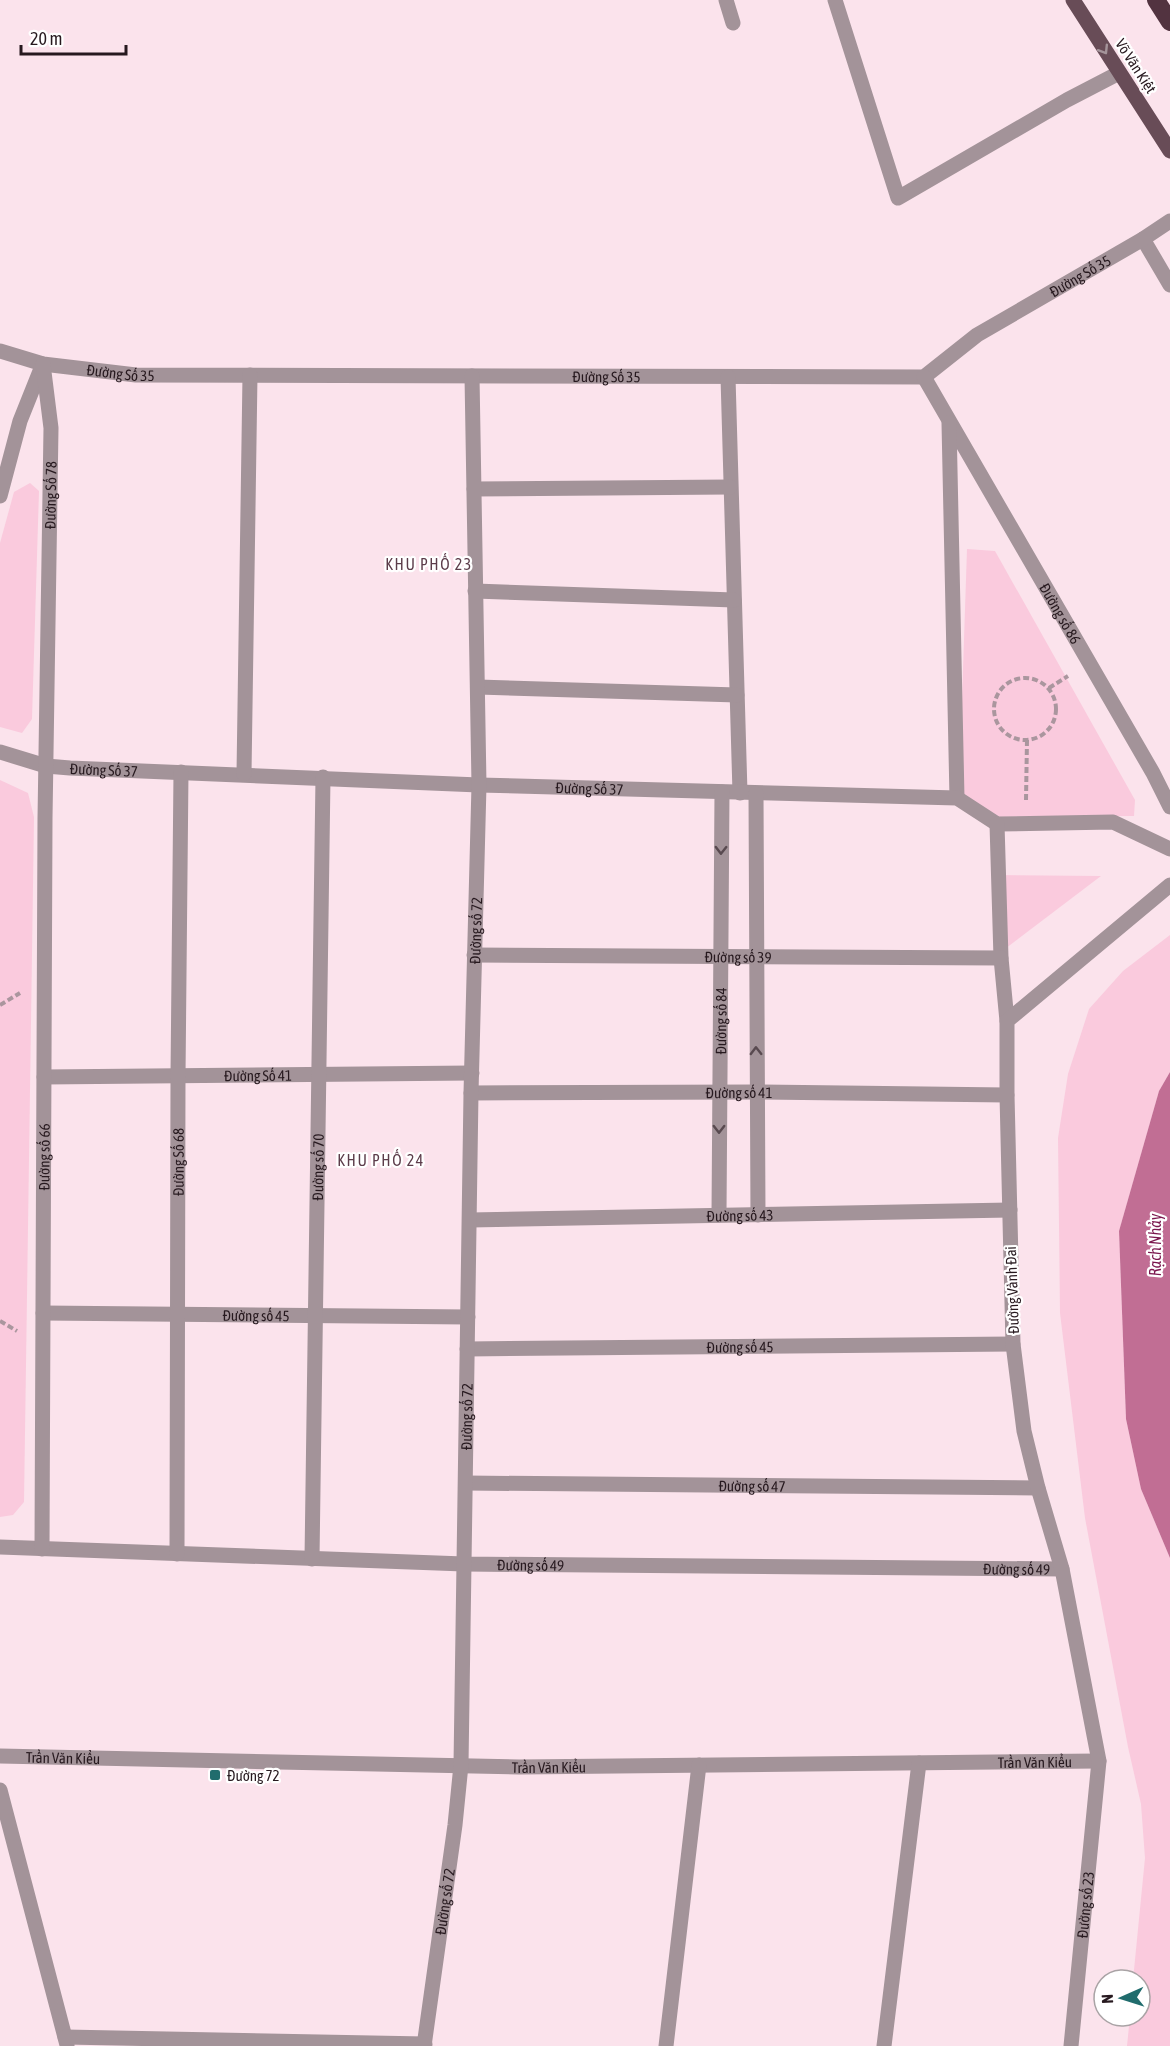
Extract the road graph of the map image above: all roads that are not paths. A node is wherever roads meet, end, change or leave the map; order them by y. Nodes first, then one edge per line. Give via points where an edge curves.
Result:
1 (726, 0) edge
2 (835, 0) edge
3 (1073, 0) edge
4 (1156, 0) edge
5 (1170, 22) edge
6 (734, 23) dead end
7 (1119, 73) junction
8 (1170, 151) edge
9 (1170, 221) edge
10 (1143, 239) junction
11 (1170, 285) edge
12 (0, 351) edge
13 (43, 364) junction
14 (250, 375) junction
15 (472, 376) junction
16 (728, 377) junction
17 (924, 377) junction
18 (948, 420) junction
19 (730, 487) junction
20 (474, 489) junction
21 (0, 496) edge
22 (475, 591) junction
23 (734, 600) junction
24 (477, 687) junction
25 (737, 695) junction
26 (0, 752) edge
27 (46, 766) junction
28 (181, 772) junction
29 (244, 774) junction
30 (323, 777) junction
31 (479, 785) junction
32 (722, 792) junction
33 (740, 793) junction
34 (756, 794) junction
35 (957, 798) junction
36 (1170, 807) edge
37 (997, 824) junction
38 (1170, 849) edge
39 (1170, 885) edge
40 (474, 955) junction
41 (720, 957) junction
42 (755, 958) junction
43 (1000, 958) junction
44 (1007, 1022) junction
45 (472, 1073) junction
46 (318, 1074) junction
47 (178, 1076) junction
48 (44, 1077) junction
49 (719, 1092) junction
50 (756, 1092) junction
51 (471, 1093) junction
52 (1006, 1095) junction
53 (1010, 1210) junction
54 (719, 1215) junction
55 (758, 1215) junction
56 (470, 1220) junction
57 (43, 1313) junction
58 (178, 1314) junction
59 (315, 1316) junction
60 (468, 1317) junction
61 (1013, 1344) junction
62 (467, 1349) junction
63 (466, 1483) junction
64 (1038, 1488) junction
65 (0, 1547) edge
66 (42, 1549) junction
67 (177, 1554) junction
68 (312, 1559) junction
69 (464, 1564) junction
70 (1062, 1569) junction
71 (0, 1756) edge
72 (1099, 1761) junction
73 (920, 1763) junction
74 (461, 1765) junction
75 (699, 1765) junction
76 (0, 1790) edge
77 (66, 2041) edge
78 (425, 2045) edge
79 (666, 2046) edge
80 (884, 2046) edge
81 (1071, 2046) edge

1 - 6 street
2 - 7 street via 898,198
3 -> 7 main road, Võ Văn Kiệt
4 - 5 highway
7 - 8 main road, Võ Văn Kiệt
9 - 10 street, Đường Số 35
10 - 11 street
10 - 17 street, Đường Số 35 via 977,335
12 - 13 street, Đường Số 35
13 - 14 street, Đường Số 35 via 136,375
13 - 21 street via 20,421
13 - 27 street, Đường Số 78 via 51,428
14 - 15 street, Đường Số 35
14 - 29 street
15 - 16 street, Đường Số 35
15 - 20 street, Đường số 72
16 - 17 street, Đường Số 35
16 - 19 street
17 - 18 street, Đường số 86
18 - 35 street, Đường số 86
18 - 36 street, Đường số 86
19 - 20 street
19 - 23 street
20 - 22 street, Đường số 72
22 - 23 street
22 - 24 street, Đường số 72
23 - 25 street
24 - 25 street
24 - 31 street, Đường số 72
25 - 33 street
26 - 27 street, Đường Số 37
27 - 28 street, Đường Số 37
27 - 48 street, Đường số 66
28 - 29 street, Đường Số 37
28 - 47 street, Đường Số 68
29 - 30 street, Đường Số 37
30 - 31 street, Đường Số 37
30 - 46 street, Đường số 70
31 - 32 street, Đường Số 37
31 - 40 street, Đường số 72
32 - 33 street, Đường Số 37
32 -> 41 street, Đường số 84
33 - 34 street, Đường Số 37
34 - 35 street, Đường Số 37
34 - 42 street
35 - 37 street
37 - 38 street via 1113,822
37 - 43 street, Đường Vành Đai
39 - 44 street
40 - 41 street, Đường số 39
40 - 45 street, Đường số 72
41 - 42 street, Đường số 39
41 - 49 street, Đường số 84
42 - 43 street, Đường số 39
50 -> 42 street
43 - 44 street, Đường Vành Đai
44 - 52 street, Đường Vành Đai
45 - 46 street, Đường Số 41
45 - 51 street, Đường số 72
46 - 47 street, Đường Số 41
46 - 59 street, Đường số 70
47 - 48 street, Đường Số 41
47 - 58 street, Đường Số 68
48 - 57 street, Đường số 66
49 - 50 street, Đường số 41
49 - 51 street, Đường số 41
49 -> 54 street, Đường số 84
50 - 52 street, Đường số 41
50 - 55 street
51 - 56 street, Đường số 72
52 - 53 street, Đường Vành Đai
53 - 55 street, Đường số 43
53 - 61 street, Đường Vành Đai
54 - 55 street, Đường số 43
54 - 56 street, Đường số 43
56 - 60 street, Đường số 72
57 - 58 street, Đường số 45
57 - 66 street, Đường số 66
58 - 59 street, Đường số 45
58 - 67 street, Đường Số 68
59 - 60 street, Đường số 45
59 - 68 street, Đường số 70
60 - 62 street, Đường số 72
61 - 62 street, Đường số 45
61 - 64 street, Đường Vành Đai via 1024,1431
62 - 63 street, Đường số 72
63 - 64 street, Đường số 47
63 - 69 street, Đường số 72
64 - 70 street, Đường Vành Đai
65 - 66 street, Đường số 49
66 - 67 street, Đường số 49
67 - 68 street, Đường số 49
68 - 69 street, Đường số 49
69 - 70 street, Đường số 49
69 - 74 street, Đường số 72
70 - 72 street, Đường Vành Đai
71 - 74 street, Trần Văn Kiểu
72 - 73 street, Trần Văn Kiểu
72 - 81 street, Đường số 23
73 - 75 street, Trần Văn Kiểu
73 - 80 street
74 - 75 street, Trần Văn Kiểu
74 - 78 street, Đường số 72
75 - 79 street
76 - 77 street
77 - 78 street

